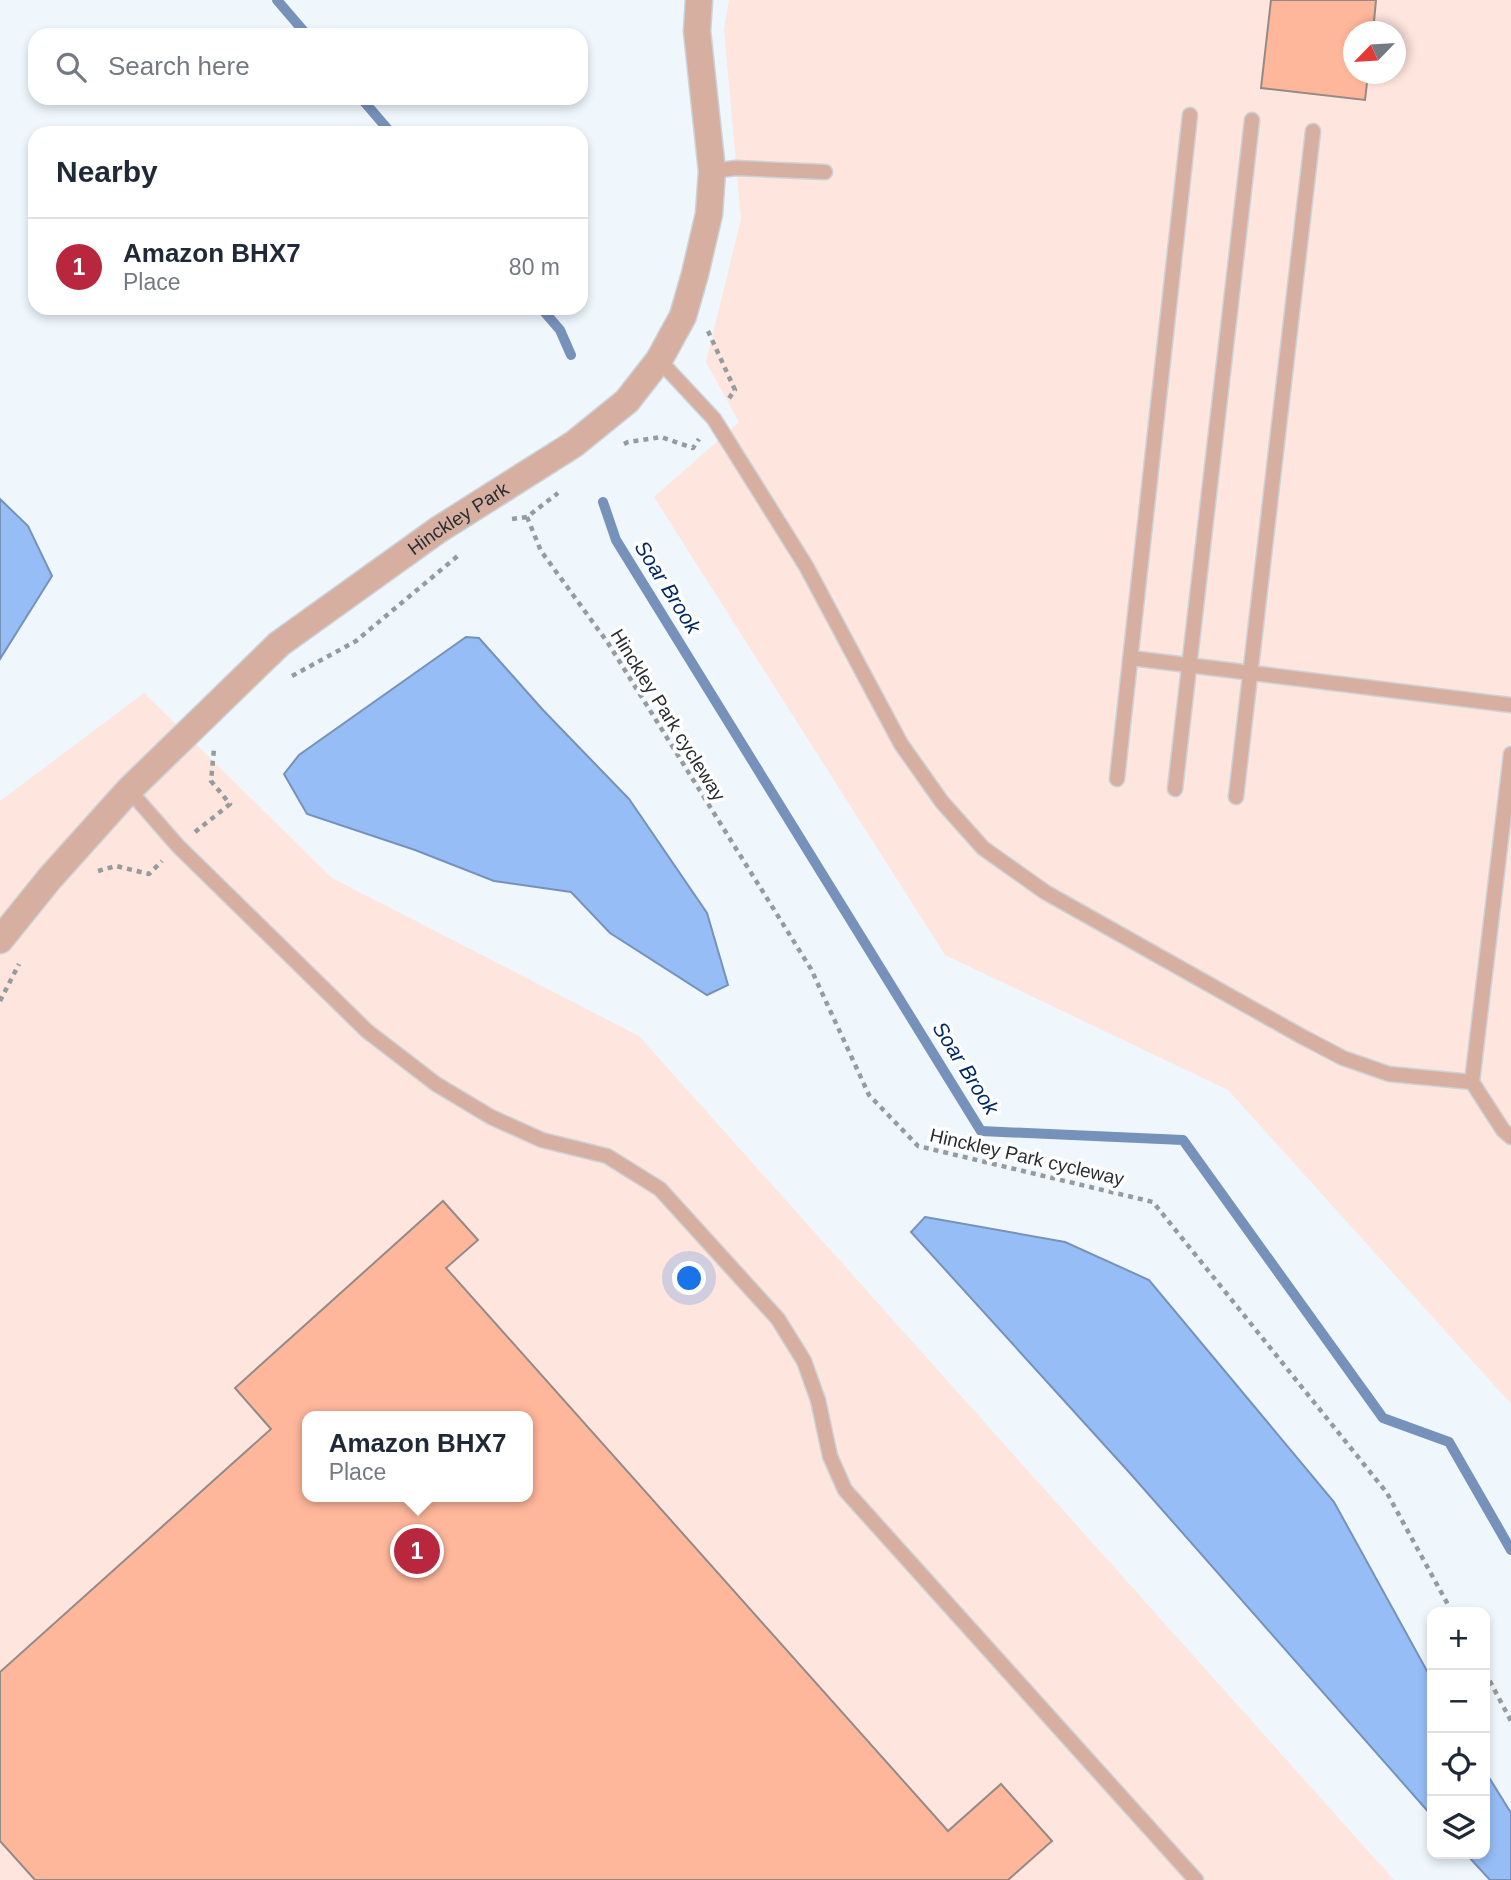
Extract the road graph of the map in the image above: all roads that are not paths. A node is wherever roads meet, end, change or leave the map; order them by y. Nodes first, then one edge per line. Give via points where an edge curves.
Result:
1 (699, 0) edge
2 (1190, 115) dead end
3 (1252, 120) dead end
4 (1313, 131) dead end
5 (712, 171) junction
6 (825, 172) dead end
7 (659, 360) junction
8 (1131, 658) junction
9 (1190, 665) junction
10 (1250, 673) junction
11 (1511, 705) edge
12 (1511, 754) edge
13 (1117, 779) dead end
14 (1175, 789) dead end
15 (129, 790) junction
16 (1236, 797) dead end
17 (0, 940) edge
18 (1472, 1082) junction
19 (1511, 1137) edge
20 (1196, 1880) edge

1 - 5 street, Hinckley Park via 697,31
2 - 8 lane
3 - 9 lane
4 - 10 lane
5 - 6 lane
5 - 7 street, Hinckley Park via 709,214 695,274 682,316
7 - 15 street, Hinckley Park via 627,401 574,444 438,530 279,644
7 - 18 lane via 714,419 806,566 901,744 942,802 983,848 1045,892 1343,1058 1390,1074
8 - 9 lane
8 - 13 lane
9 - 10 lane
9 - 14 lane
10 - 11 lane
10 - 16 lane
12 - 18 lane
15 - 17 street, Hinckley Park
15 - 20 lane via 178,846 367,1031 436,1084 542,1140 607,1156 660,1189 778,1319 804,1361 830,1456 845,1490
18 - 19 lane

